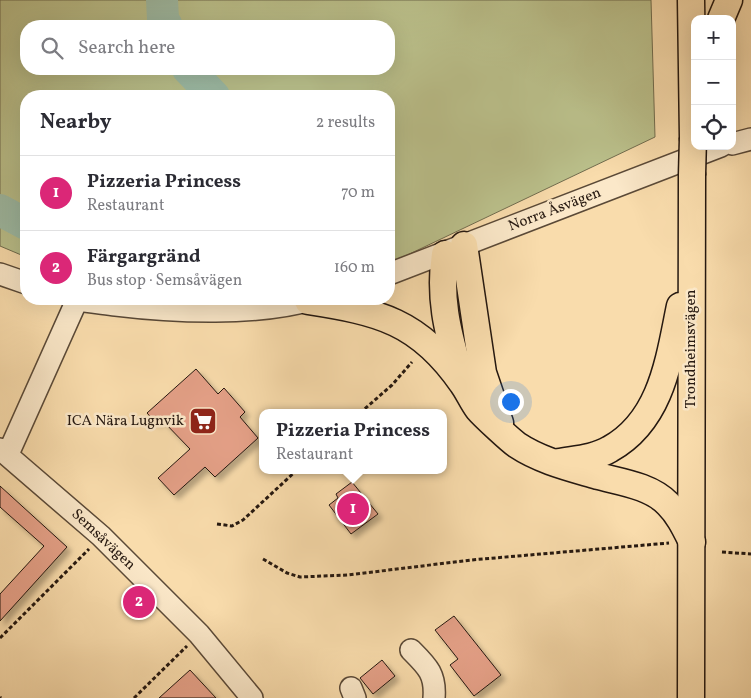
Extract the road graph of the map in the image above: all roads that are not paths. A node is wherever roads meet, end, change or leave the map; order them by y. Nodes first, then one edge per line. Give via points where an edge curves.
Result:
1 (691, 0) edge
2 (729, 0) edge
3 (723, 15) edge
4 (693, 105) edge
5 (751, 139) edge
6 (691, 142) edge
7 (736, 143) edge
8 (714, 150) edge
9 (682, 169) junction
10 (455, 250) junction
11 (691, 261) junction
12 (395, 272) edge
13 (0, 274) edge
14 (20, 281) edge
15 (72, 305) edge
16 (117, 305) edge
17 (279, 305) edge
18 (340, 305) edge
19 (463, 384) junction
20 (503, 430) junction
21 (4, 451) edge
22 (555, 463) junction
23 (682, 543) junction
24 (411, 650) dead end
25 (252, 698) edge
26 (434, 698) edge
27 (691, 698) edge

1 - 4 main road, Trondheimsvägen
2 - 3 main road
5 - 7 street
6 - 9 main road, Trondheimsvägen, bridge
8 - 9 street, Norra Åsvägen
9 - 10 street, Norra Åsvägen
9 - 11 main road, Trondheimsvägen
10 - 12 street, Norra Åsvägen
10 - 19 main road via 441,289
10 - 20 main road via 483,373
11 - 22 main road via 665,372 644,420 609,450
11 - 23 main road, Trondheimsvägen
13 - 14 street
15 - 21 street, Semsåvägen
16 - 17 street via 194,311
18 - 19 main road via 386,317 409,330 437,350
19 - 20 main road via 478,409
20 - 22 main road via 515,443
21 - 25 street, Semsåvägen via 101,536 199,634
22 - 23 main road via 632,484 667,502 680,519
23 - 27 main road, Trondheimsvägen
24 - 26 street via 431,671

